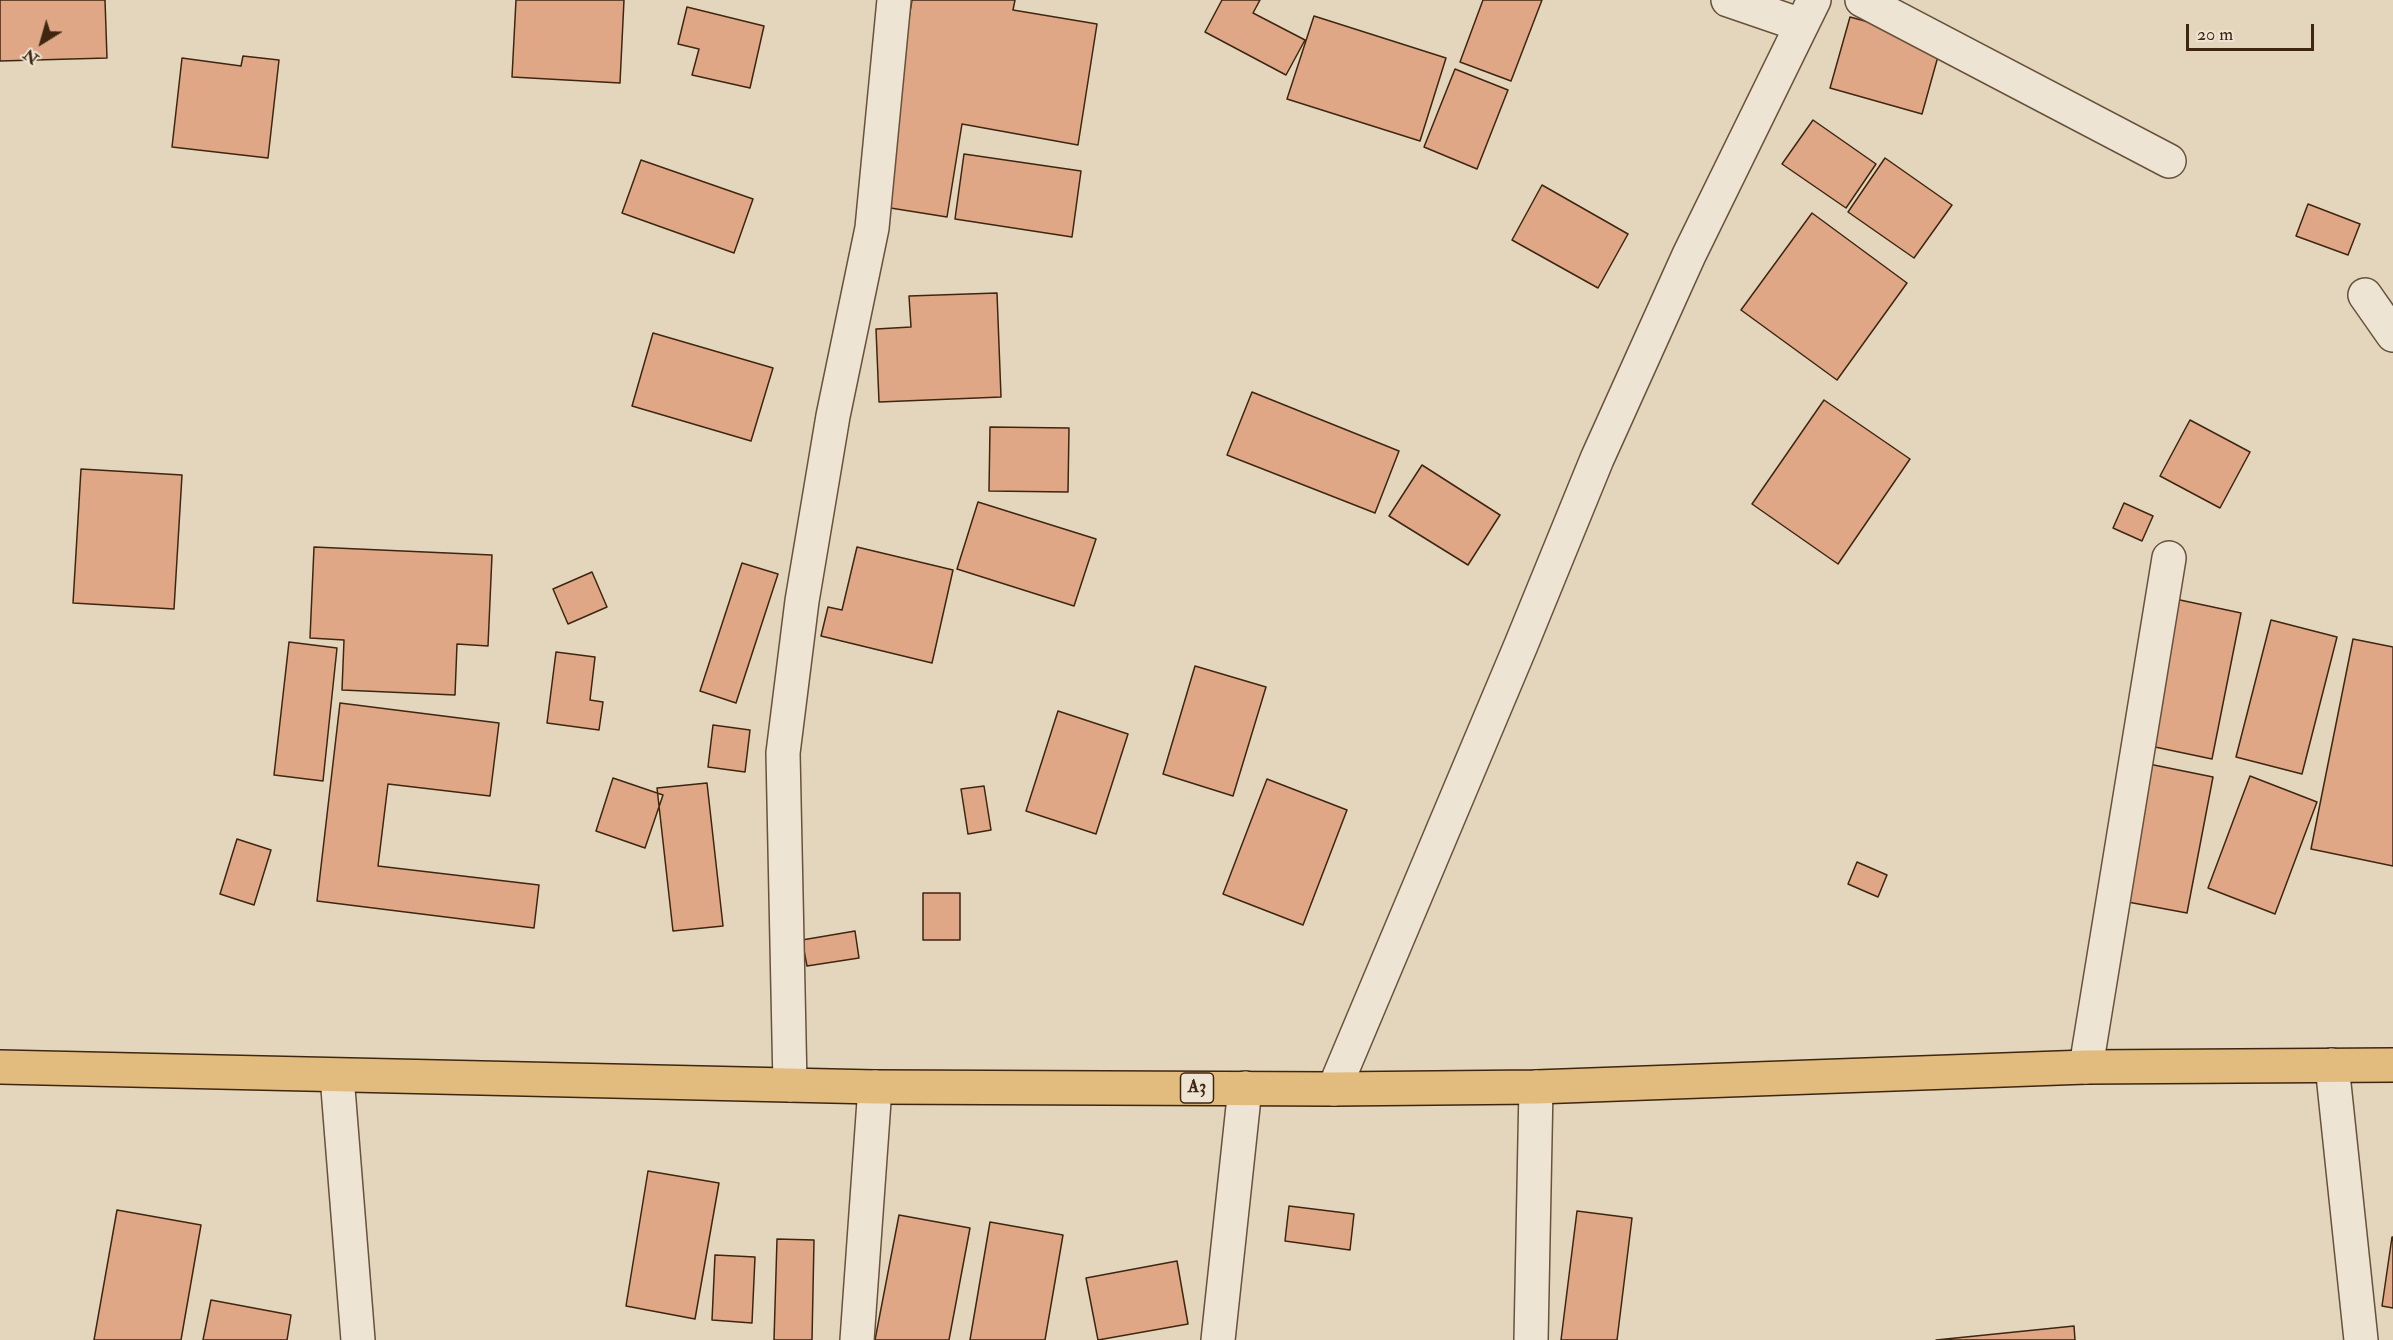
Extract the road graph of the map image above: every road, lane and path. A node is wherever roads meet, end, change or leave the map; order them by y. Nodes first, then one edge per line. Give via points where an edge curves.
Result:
1 (894, 0) edge
2 (1728, 0) edge
3 (1862, 0) edge
4 (1808, 13) edge
5 (2169, 161) dead end
6 (2365, 295) dead end
7 (2393, 335) edge
8 (2169, 558) dead end
9 (2332, 1065) junction
10 (2393, 1065) edge
11 (0, 1067) edge
12 (2086, 1067) junction
13 (337, 1076) junction
14 (790, 1085) junction
15 (875, 1087) junction
16 (1536, 1087) junction
17 (1245, 1088) junction
18 (1334, 1089) junction
19 (358, 1340) edge
20 (857, 1340) edge
21 (1218, 1340) edge
22 (1531, 1340) edge
23 (2361, 1340) edge

1 - 14 street via 872,228 833,416 802,601 783,753
2 - 4 street
3 - 5 street
4 - 18 street via 1689,255 1597,459
6 - 7 street
8 - 12 street
9 - 10 highway, A3
9 - 12 highway, A3
9 - 23 street
11 - 13 highway, A3
12 - 16 highway, A3
13 - 14 highway, A3
13 - 19 street
14 - 15 highway, A3
15 - 17 highway, A3
15 - 20 street
16 - 18 highway, A3
16 - 22 street
17 - 18 highway, A3
17 - 21 street

